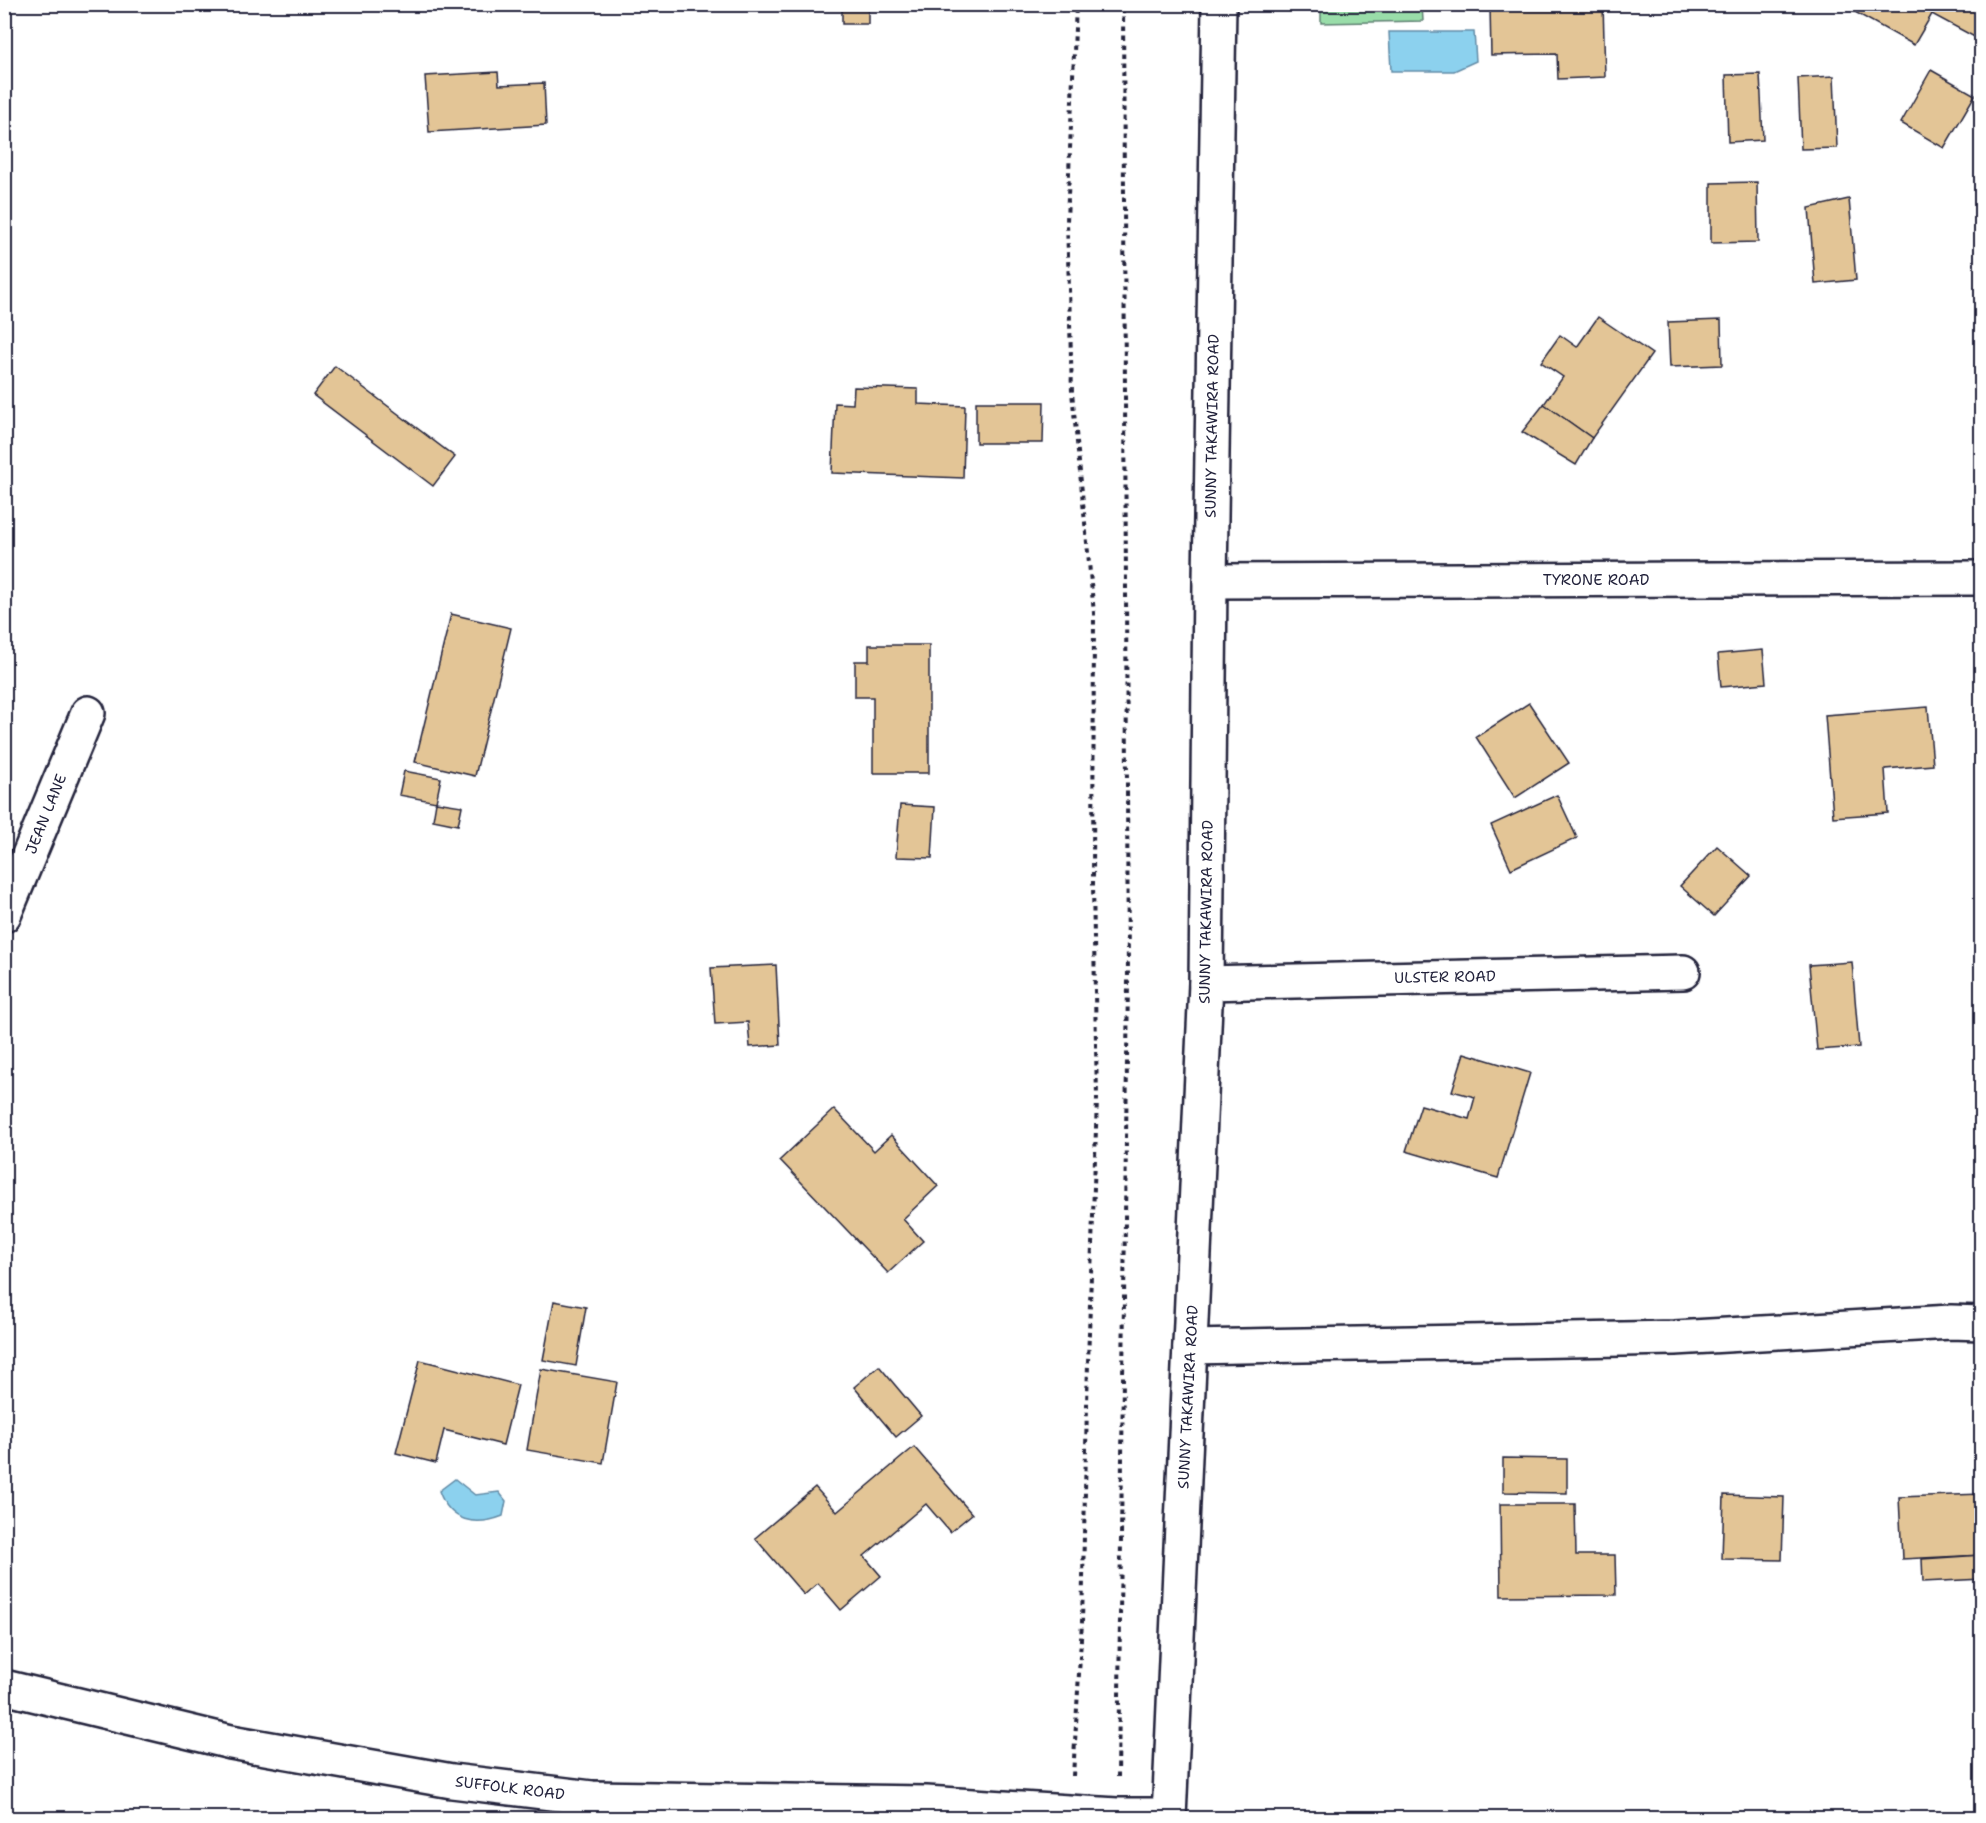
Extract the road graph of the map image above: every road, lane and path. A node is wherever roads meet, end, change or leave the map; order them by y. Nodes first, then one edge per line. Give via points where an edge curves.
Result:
1 (1076, 4) edge
2 (1123, 4) edge
3 (1219, 4) edge
4 (1982, 578) edge
5 (1210, 581) junction
6 (88, 713) dead end
7 (4, 915) edge
8 (1683, 972) dead end
9 (1206, 983) junction
10 (1982, 1323) edge
11 (1190, 1347) junction
12 (4, 1687) edge
13 (1071, 1812) junction
14 (1118, 1815) junction
15 (1169, 1817) edge

1 - 13 path via 1067,221 1072,392 1094,613 1097,1099 1082,1622
2 - 14 path via 1128,980
3 - 5 street, SUNNY TAKAWIRA ROAD
4 - 5 street, TYRONE ROAD
5 - 9 street, SUNNY TAKAWIRA ROAD
6 - 7 street, JEAN LANE
8 - 9 street, ULSTER ROAD
9 - 11 street, SUNNY TAKAWIRA ROAD
10 - 11 street via 1676,1338
11 - 15 street, SUNNY TAKAWIRA ROAD
12 - 13 street, SUFFOLK ROAD via 231,1742 452,1781 592,1798 926,1803
13 - 14 street, SUFFOLK ROAD
14 - 15 street, SUFFOLK ROAD

